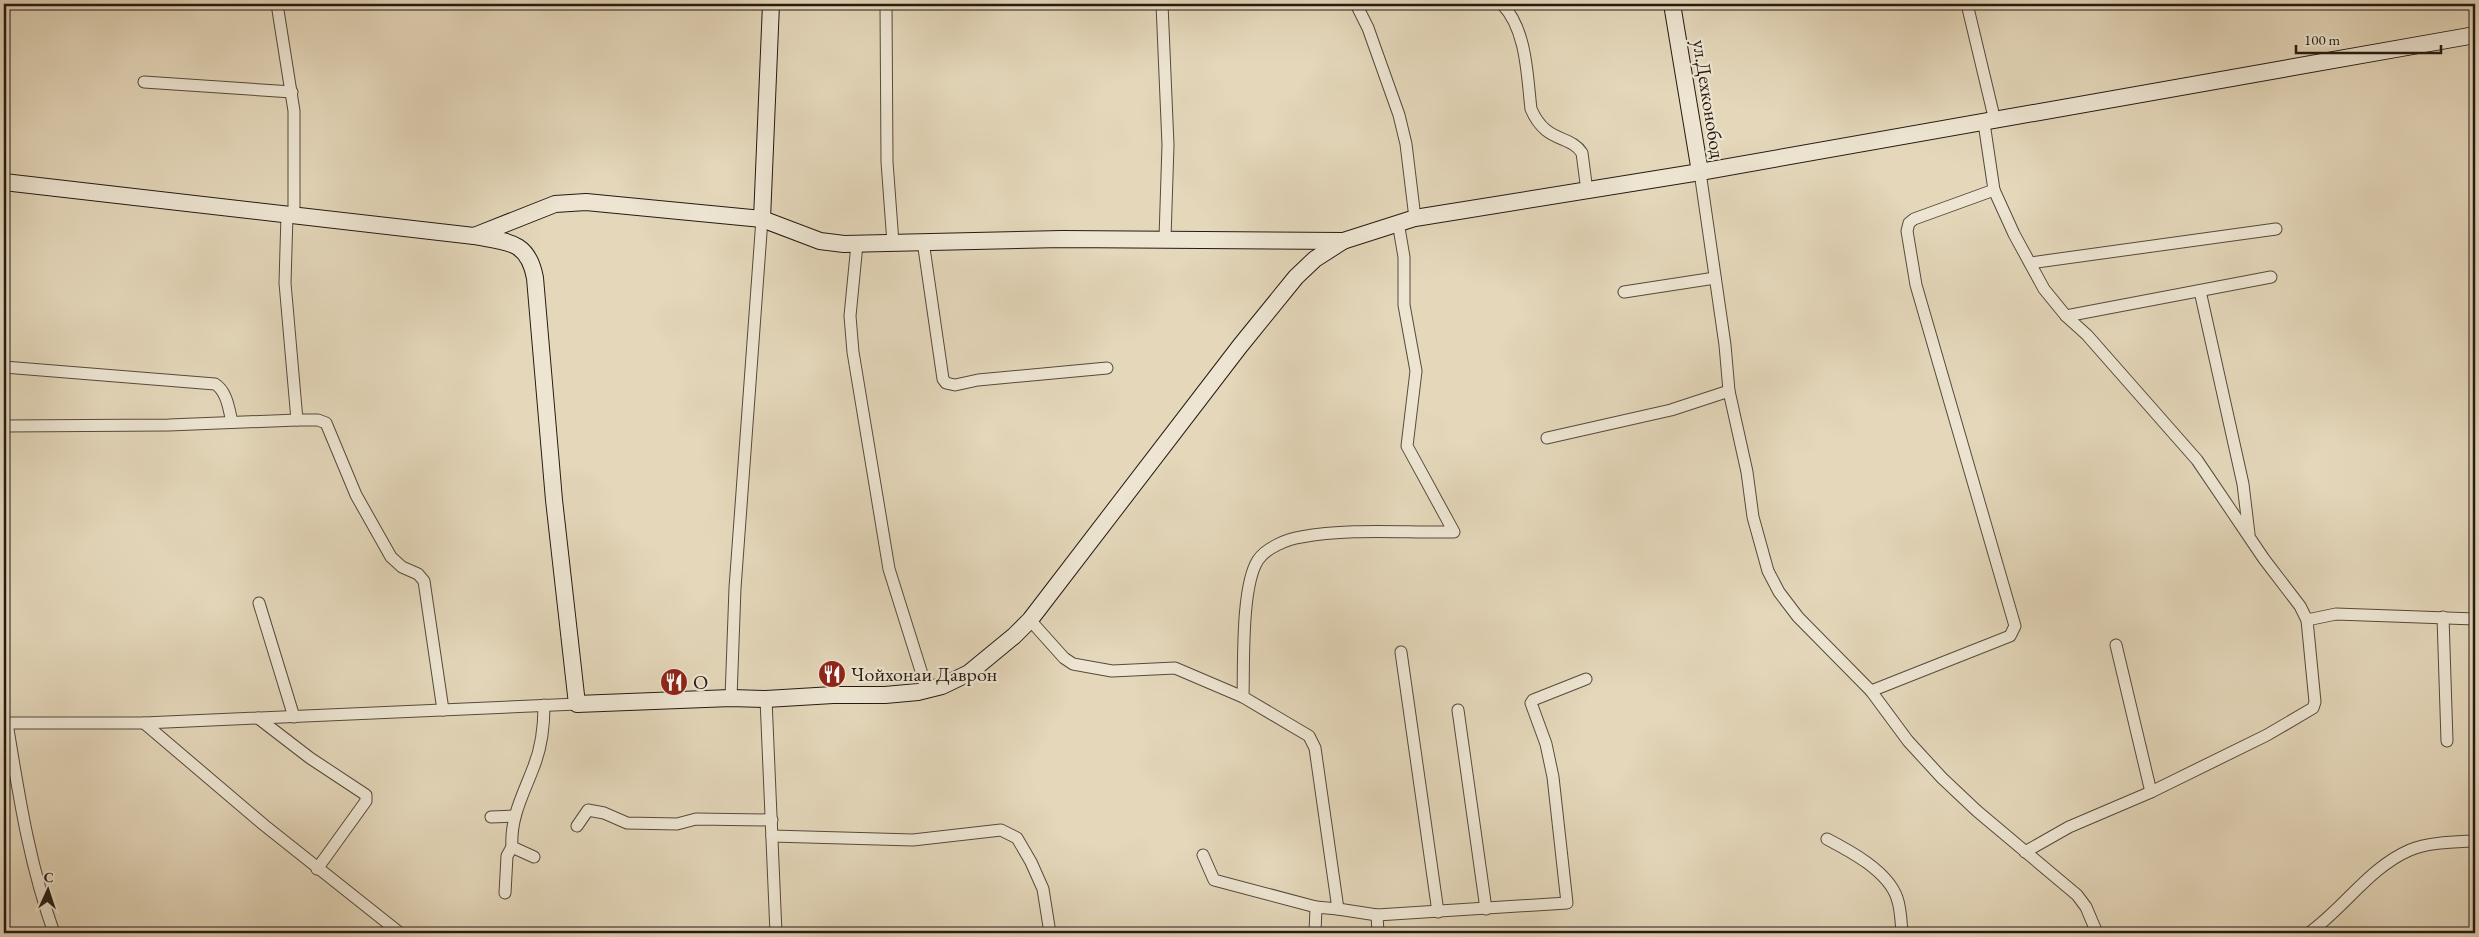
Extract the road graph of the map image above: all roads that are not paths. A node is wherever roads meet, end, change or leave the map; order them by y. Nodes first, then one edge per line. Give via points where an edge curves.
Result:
1 (277, 4) edge
2 (771, 4) edge
3 (886, 4) edge
4 (1162, 4) edge
5 (1356, 4) edge
6 (1502, 4) edge
7 (1672, 4) edge
8 (1967, 4) edge
9 (2475, 36) edge
10 (144, 82) dead end
11 (292, 92) junction
12 (1990, 122) junction
13 (1700, 172) junction
14 (4, 182) edge
15 (1994, 190) junction
16 (1587, 191) junction
17 (291, 215) junction
18 (1415, 218) junction
19 (762, 219) junction
20 (1398, 222) junction
21 (2276, 229) dead end
22 (474, 236) junction
23 (1165, 238) junction
24 (922, 241) junction
25 (1343, 241) junction
26 (894, 243) junction
27 (857, 244) junction
28 (2030, 263) junction
29 (2271, 276) dead end
30 (1715, 278) junction
31 (2200, 291) junction
32 (1624, 292) dead end
33 (2066, 316) junction
34 (4, 367) edge
35 (1107, 368) dead end
36 (1729, 391) junction
37 (298, 420) junction
38 (232, 422) junction
39 (4, 426) edge
40 (1547, 438) dead end
41 (2249, 536) junction
42 (259, 603) dead end
43 (2443, 617) junction
44 (2475, 618) edge
45 (1030, 620) junction
46 (2307, 620) junction
47 (2116, 645) dead end
48 (1402, 652) dead end
49 (1586, 679) dead end
50 (927, 690) junction
51 (1871, 691) junction
52 (1243, 697) junction
53 (731, 698) junction
54 (766, 700) junction
55 (577, 704) junction
56 (544, 705) junction
57 (443, 710) junction
58 (1458, 710) dead end
59 (294, 716) junction
60 (258, 718) junction
61 (5, 723) edge
62 (144, 723) junction
63 (2446, 741) dead end
64 (2151, 792) junction
65 (515, 816) junction
66 (491, 817) dead end
67 (772, 820) junction
68 (577, 826) dead end
69 (772, 836) junction
70 (1826, 839) dead end
71 (2475, 841) edge
72 (512, 847) junction
73 (2025, 852) junction
74 (1203, 855) dead end
75 (534, 857) dead end
76 (317, 869) junction
77 (505, 894) dead end
78 (1316, 907) junction
79 (1338, 909) junction
80 (1486, 909) junction
81 (1438, 912) junction
82 (1377, 915) junction
83 (54, 933) edge
84 (400, 933) edge
85 (776, 933) edge
86 (1050, 933) edge
87 (1315, 933) edge
88 (1378, 933) edge
89 (1902, 933) edge
90 (2097, 933) edge
91 (2309, 933) edge

1 - 11 street
2 - 19 main road
3 - 26 street via 887,162
4 - 23 street via 1168,145
5 - 18 street via 1368,28 1399,115
6 - 16 street via 1515,22 1535,118 1548,133 1579,148
7 - 13 main road, ул.Дехконобод
8 - 12 street
9 - 12 main road
10 - 11 street
11 - 17 street via 296,157
12 - 13 main road
12 - 15 street
13 - 16 main road
13 - 30 street
14 - 17 main road
15 - 28 street
15 - 51 street via 1914,219 1907,231 1916,285 2015,626 2010,636
16 - 18 main road
17 - 22 main road
17 - 37 street via 285,284
18 - 20 main road
19 - 22 main road via 586,202 555,204
19 - 27 main road via 820,241
19 - 53 street via 735,588
20 - 25 main road
20 - 52 street via 1404,257 1404,305 1416,371 1407,446 1454,532 1299,537 1264,554 1254,570 1248,594
21 - 28 street
22 - 55 main road via 511,243 525,250 532,261
23 - 24 main road
23 - 25 main road
24 - 26 main road
24 - 35 street via 946,383 955,385
25 - 45 main road via 1315,259 1296,277
26 - 27 main road
27 - 50 street via 850,316 853,352 892,581
28 - 33 street via 2044,289
29 - 31 street
30 - 32 street
30 - 36 street
31 - 33 street
31 - 41 street via 2243,484
33 - 41 street via 2087,335 2197,460
34 - 38 street via 215,384 226,399
36 - 40 street via 1671,410
36 - 51 street via 1740,435 1753,517 1768,571 1798,617
37 - 38 street
37 - 57 street via 326,423 356,495 390,557 422,577
38 - 39 street via 94,427
41 - 46 street
42 - 59 street
43 - 44 street
43 - 46 street via 2336,614
43 - 63 street
45 - 50 main road via 968,673
45 - 52 street via 1073,664 1112,671 1175,668
46 - 64 street via 2313,708 2267,735
47 - 64 street
48 - 81 street
49 - 80 street via 1538,698 1531,704 1546,744 1553,777 1567,903
50 - 54 main road via 885,696 832,694
51 - 73 street via 1908,741 1942,778
52 - 79 street via 1300,729 1313,742
53 - 54 main road
53 - 55 main road
54 - 67 street
55 - 56 street
56 - 57 street
56 - 65 street via 540,748
57 - 59 street
58 - 80 street
59 - 60 street
60 - 62 street
60 - 76 street via 366,795 366,801
61 - 62 street
61 - 83 street via 30,855
62 - 76 street
64 - 73 street via 2068,828
65 - 66 street
65 - 72 street
67 - 68 street via 696,819 677,824 627,823 588,810
67 - 69 street
69 - 85 street
69 - 86 street via 913,840 1001,830 1017,838 1031,862 1042,889
70 - 89 street via 1873,867 1891,888 1897,897
71 - 91 street via 2412,849 2398,856
72 - 75 street
72 - 77 street via 508,856
73 - 90 street via 2077,895
74 - 78 street via 1214,880
76 - 84 street
78 - 79 street
78 - 87 street
79 - 82 street
80 - 81 street
81 - 82 street
82 - 88 street

